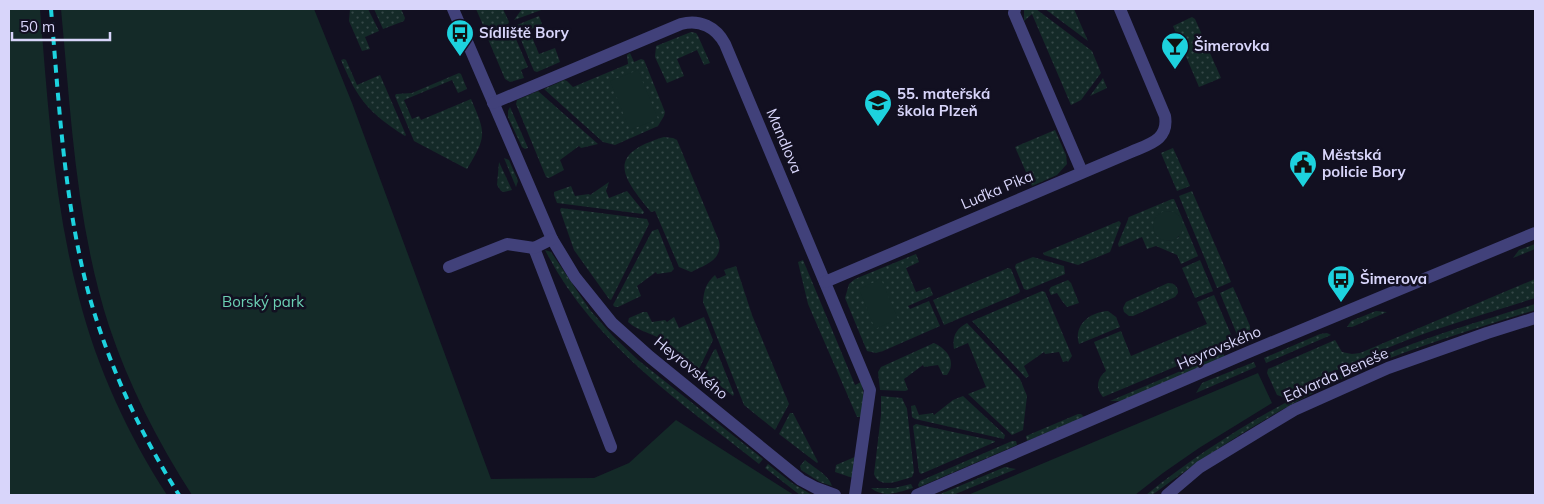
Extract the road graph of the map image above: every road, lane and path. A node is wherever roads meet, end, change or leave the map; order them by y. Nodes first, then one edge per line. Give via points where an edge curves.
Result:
1 (453, 9) edge
2 (1015, 9) edge
3 (1120, 9) edge
4 (493, 103) junction
5 (1082, 172) junction
6 (1535, 233) edge
7 (552, 239) junction
8 (534, 248) junction
9 (449, 267) dead end
10 (825, 282) junction
11 (1535, 318) edge
12 (611, 447) dead end
13 (835, 495) edge
14 (855, 495) edge
15 (917, 495) edge
16 (1167, 495) edge

1 - 4 street, Heyrovského
2 - 5 street
3 - 5 street, Luďka Pika via 1165,116 1165,130 1157,140
4 - 7 street, Heyrovského
4 - 10 street, Mandlova via 678,25 693,22 708,26 725,44
5 - 10 street, Luďka Pika
6 - 15 street, Heyrovského
7 - 8 street
7 - 13 street, Heyrovského via 575,277 612,323 801,480
8 - 9 street via 508,244
8 - 12 street
10 - 14 street, Mandlova via 870,390
11 - 16 street, Edvarda Beneše via 1388,368 1294,410 1200,467

